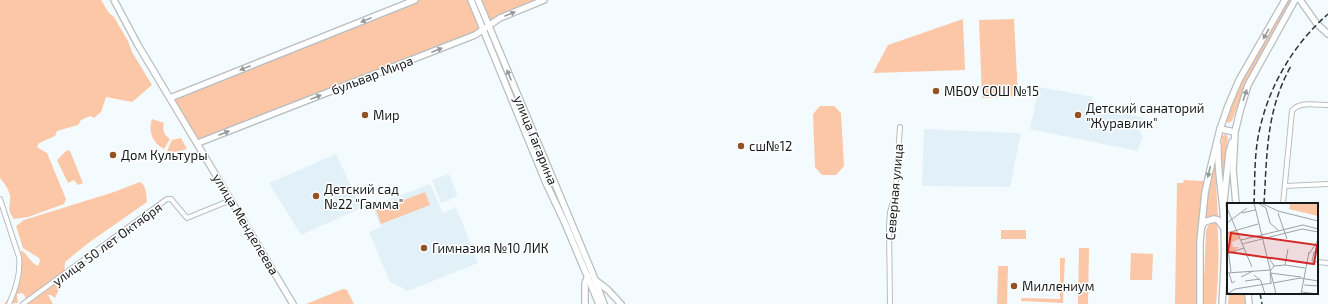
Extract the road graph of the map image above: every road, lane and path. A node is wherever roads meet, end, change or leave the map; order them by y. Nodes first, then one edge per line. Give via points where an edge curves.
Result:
1 (114, 0) edge
2 (415, 0) edge
3 (471, 0) edge
4 (478, 0) edge
5 (544, 0) edge
6 (1285, 0) edge
7 (1296, 0) edge
8 (1300, 0) edge
9 (489, 26) junction
10 (483, 30) junction
11 (1328, 34) edge
12 (170, 98) junction
13 (1328, 105) edge
14 (900, 127) dead end
15 (1220, 132) junction
16 (1235, 132) junction
17 (198, 144) junction
18 (1328, 184) edge
19 (1285, 186) junction
20 (0, 199) edge
21 (231, 200) junction
22 (1236, 203) edge
23 (1283, 203) edge
24 (1223, 210) junction
25 (1201, 227) junction
26 (1224, 228) junction
27 (1318, 262) edge
28 (1328, 263) edge
29 (1227, 273) edge
30 (588, 276) junction
31 (594, 279) junction
32 (1223, 279) junction
33 (1248, 294) edge
34 (9, 304) edge
35 (23, 304) edge
36 (293, 304) edge
37 (585, 304) edge
38 (599, 304) edge
39 (604, 304) edge
40 (621, 304) edge
41 (890, 304) edge
42 (1200, 304) edge
43 (1222, 304) edge
44 (1249, 304) edge

1 - 12 main road, улица Менделеева
2 -> 12 main road
3 - 10 main road, улица Гагарина
4 - 9 main road, улица Гагарина
9 -> 5 main road, бульвар Мира via 500,18
6 -> 15 main road via 1239,80
16 -> 7 main road via 1248,85
8 - 11 main road via 1317,24
9 - 10 main road, бульвар Мира
31 -> 9 main road, улица Гагарина
17 -> 10 main road, бульвар Мира
10 - 30 main road, улица Гагарина via 546,183
12 - 17 main road, улица Менделеева
13 - 19 street via 1294,107
14 - 41 street, Северная улица via 895,196 889,226
15 - 16 main road
15 - 24 main road via 1219,175
15 -> 25 main road via 1209,174
16 - 22 main road via 1233,170
16 - 24 main road via 1229,153
17 - 21 main road, улица Менделеева
18 - 19 street
19 - 23 street
20 - 34 street via 20,266
21 - 35 street, улица 50 лет Октября via 188,218 171,199 167,199
21 - 36 main road, улица Менделеева
24 - 26 main road
25 - 26 main road via 1204,222 1214,219
25 - 42 main road
26 - 32 main road
27 - 28 street
29 - 32 main road
30 - 37 main road via 585,283
30 - 38 main road, улица Гагарина
31 - 39 main road, улица Гагарина
31 - 40 main road, улица Гагарина
32 - 43 main road
33 - 44 main road

